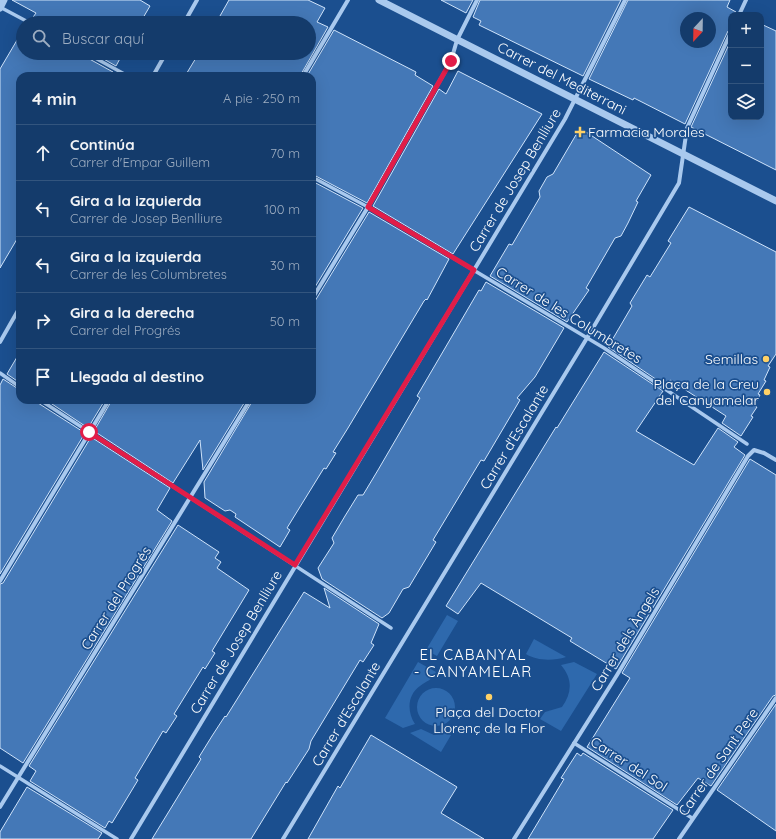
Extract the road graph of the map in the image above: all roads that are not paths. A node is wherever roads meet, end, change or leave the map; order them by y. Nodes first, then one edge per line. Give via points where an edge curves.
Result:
1 (4, 0) edge
2 (197, 0) edge
3 (348, 0) edge
4 (379, 0) edge
5 (477, 0) edge
6 (626, 0) edge
7 (746, 0) edge
8 (0, 7) edge
9 (740, 12) edge
10 (17, 16) edge
11 (188, 16) edge
12 (728, 39) edge
13 (457, 40) junction
14 (316, 55) edge
15 (99, 60) edge
16 (162, 60) edge
17 (313, 60) edge
18 (121, 72) edge
19 (155, 72) edge
20 (306, 72) edge
21 (575, 100) junction
22 (684, 155) junction
23 (316, 178) edge
24 (776, 201) edge
25 (368, 207) junction
26 (474, 270) junction
27 (316, 292) edge
28 (16, 314) edge
29 (587, 338) junction
30 (0, 342) edge
31 (0, 373) edge
32 (16, 383) edge
33 (46, 404) edge
34 (106, 404) edge
35 (248, 404) edge
36 (89, 432) junction
37 (747, 444) dead end
38 (776, 460) edge
39 (190, 499) junction
40 (295, 565) junction
41 (0, 581) edge
42 (391, 628) dead end
43 (776, 698) edge
44 (574, 742) junction
45 (0, 766) edge
46 (18, 778) junction
47 (0, 807) edge
48 (692, 818) junction
49 (117, 839) edge
50 (131, 839) edge
51 (283, 839) edge
52 (514, 839) edge
53 (679, 839) edge

1 - 8 street
2 - 11 street
3 - 14 street
4 - 13 street, Carrer del Mediterrani
5 - 13 street
6 - 21 street, Carrer de Josep Benlliure
7 - 9 street
8 - 10 street
12 - 22 street, Carrer d'Escalante via 688,128
13 - 21 street, Carrer del Mediterrani
13 - 25 street via 451,61
15 - 18 street
16 - 19 street
17 - 20 street
21 - 22 street, Carrer del Mediterrani
21 - 26 street, Carrer de Josep Benlliure
22 - 24 street, Carrer del Mediterrani
22 - 29 street, Carrer d'Escalante via 679,183
23 - 25 street, Carrer de les Columbretes
25 - 26 street, Carrer de les Columbretes
25 - 27 street
26 - 29 street, Carrer de les Columbretes
26 - 40 street, Carrer de Josep Benlliure
28 - 30 street
29 - 37 street, Carrer de les Columbretes
29 - 51 street, Carrer d'Escalante
31 - 32 street
33 - 36 street
34 - 36 street
35 - 39 street, Carrer del Progrés
36 - 39 street
36 - 41 street
38 - 44 street, Carrer dels Àngels via 754,450 748,456
39 - 40 street
39 - 46 street, Carrer del Progrés
40 - 42 street
40 - 50 street, Carrer de Josep Benlliure
43 - 48 street, Carrer de Sant Pere
44 - 48 street, Carrer del Sol
44 - 52 street, Carrer dels Àngels
45 - 46 street
46 - 47 street, Carrer del Progrés
46 - 49 street
48 - 53 street, Carrer de Sant Pere

